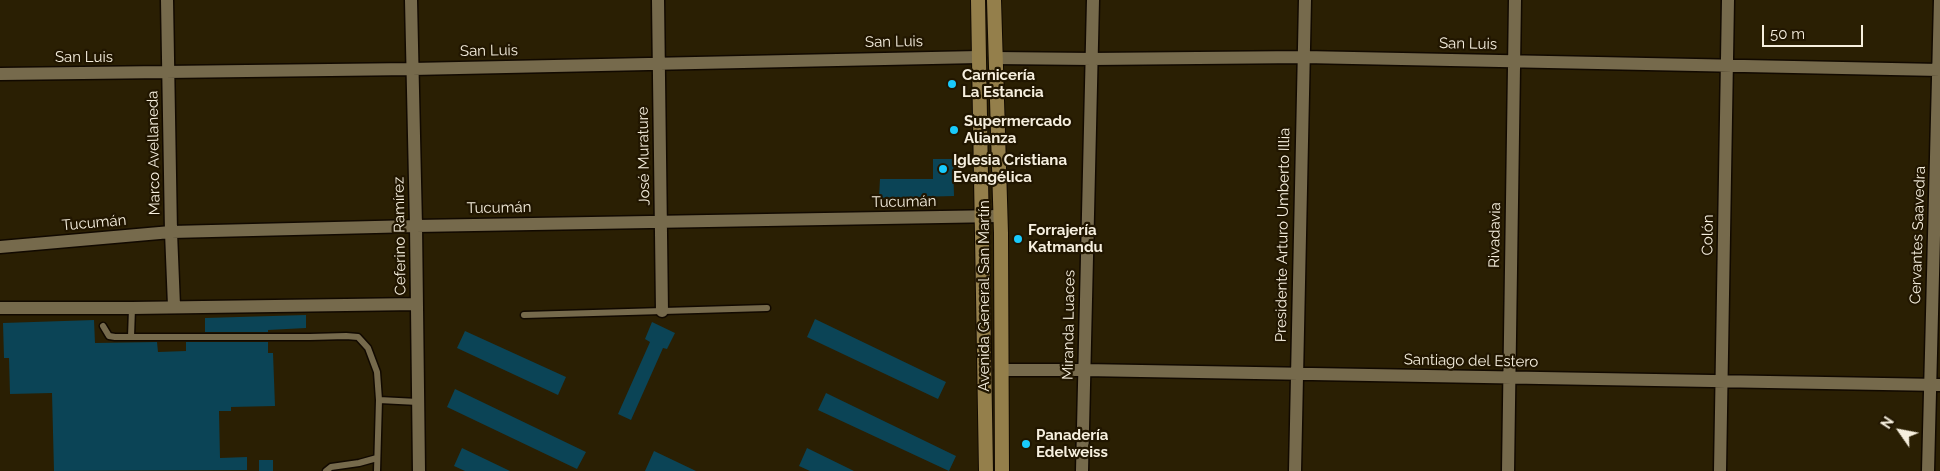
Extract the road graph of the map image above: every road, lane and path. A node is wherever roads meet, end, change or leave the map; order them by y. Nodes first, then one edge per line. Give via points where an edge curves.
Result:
1 (168, 0) edge
2 (411, 0) edge
3 (658, 0) edge
4 (978, 0) edge
5 (994, 0) edge
6 (1093, 0) edge
7 (1305, 0) edge
8 (1515, 0) edge
9 (1728, 0) edge
10 (1940, 0) edge
11 (979, 57) junction
12 (1304, 57) junction
13 (995, 58) junction
14 (1092, 59) junction
15 (1513, 62) junction
16 (659, 63) junction
17 (1727, 65) junction
18 (412, 69) junction
19 (1939, 70) edge
20 (169, 73) junction
21 (0, 74) edge
22 (1000, 216) junction
23 (982, 217) junction
24 (662, 222) junction
25 (416, 226) junction
26 (171, 232) junction
27 (0, 247) edge
28 (417, 304) junction
29 (174, 306) junction
30 (0, 308) edge
31 (132, 308) junction
32 (767, 308) dead end
33 (662, 311) junction
34 (524, 314) dead end
35 (103, 326) dead end
36 (130, 337) junction
37 (1001, 370) junction
38 (1084, 370) junction
39 (1296, 374) junction
40 (1510, 379) junction
41 (1721, 381) junction
42 (1935, 385) edge
43 (379, 400) junction
44 (418, 402) junction
45 (377, 458) junction
46 (326, 471) edge
47 (377, 471) edge
48 (419, 471) edge
49 (986, 471) edge
50 (1002, 471) edge
51 (1082, 471) edge
52 (1295, 471) edge
53 (1508, 471) edge
54 (1720, 471) edge
55 (1928, 471) edge

1 - 20 street, Marco Avellaneda
2 - 18 street, Ceferino Ramírez
3 - 16 street, José Murature
4 - 11 main road, Avenida General San Martín
5 - 13 main road, Avenida General San Martín
6 - 14 street, Miranda Luaces
7 - 12 street, Presidente Arturo Umberto Illia
8 - 15 street, Rivadavia
9 - 17 street, Colón
10 - 19 street, Cervantes Saavedra
11 - 16 street, San Luis
11 - 23 main road, Avenida General San Martín
12 - 14 street, San Luis
12 - 15 street, San Luis
12 - 39 street, Presidente Arturo Umberto Illia
13 - 14 street, San Luis
13 - 22 main road, Avenida General San Martín
14 - 38 street, Miranda Luaces
15 - 17 street, San Luis
15 - 40 street, Rivadavia
16 - 18 street, San Luis
16 - 24 street, José Murature
17 - 19 street, San Luis
17 - 41 street, Colón
18 - 20 street, San Luis
18 - 25 street, Ceferino Ramírez
19 - 42 street, Cervantes Saavedra
20 - 21 street, San Luis
20 - 26 street, Marco Avellaneda
22 - 23 street, Tucumán
22 - 37 main road, Avenida General San Martín
23 - 24 street, Tucumán
23 - 49 main road, Avenida General San Martín
24 - 25 street, Tucumán
24 - 33 street, José Murature
25 - 26 street, Tucumán
25 - 28 street, Ceferino Ramírez
26 - 27 street, Tucumán
26 - 29 street, Marco Avellaneda
28 - 29 street
28 - 44 street, Ceferino Ramírez
29 - 31 street
30 - 31 street
31 - 36 lane
32 - 33 lane
33 - 34 lane
35 - 36 lane via 110,336
36 - 43 lane via 358,338 364,342 373,359
37 - 38 street, Santiago del Estero
37 - 50 main road, Avenida General San Martín
38 - 39 street, Santiago del Estero
38 - 51 street, Miranda Luaces
39 - 40 street, Santiago del Estero
39 - 52 street, Presidente Arturo Umberto Illia
40 - 41 street, Santiago del Estero
40 - 53 street, Rivadavia
41 - 42 street, Santiago del Estero
41 - 54 street, Colón
42 - 55 street, Cervantes Saavedra
43 - 44 lane
43 - 45 lane
44 - 48 street, Ceferino Ramírez
45 - 46 lane via 331,467
45 - 47 lane

